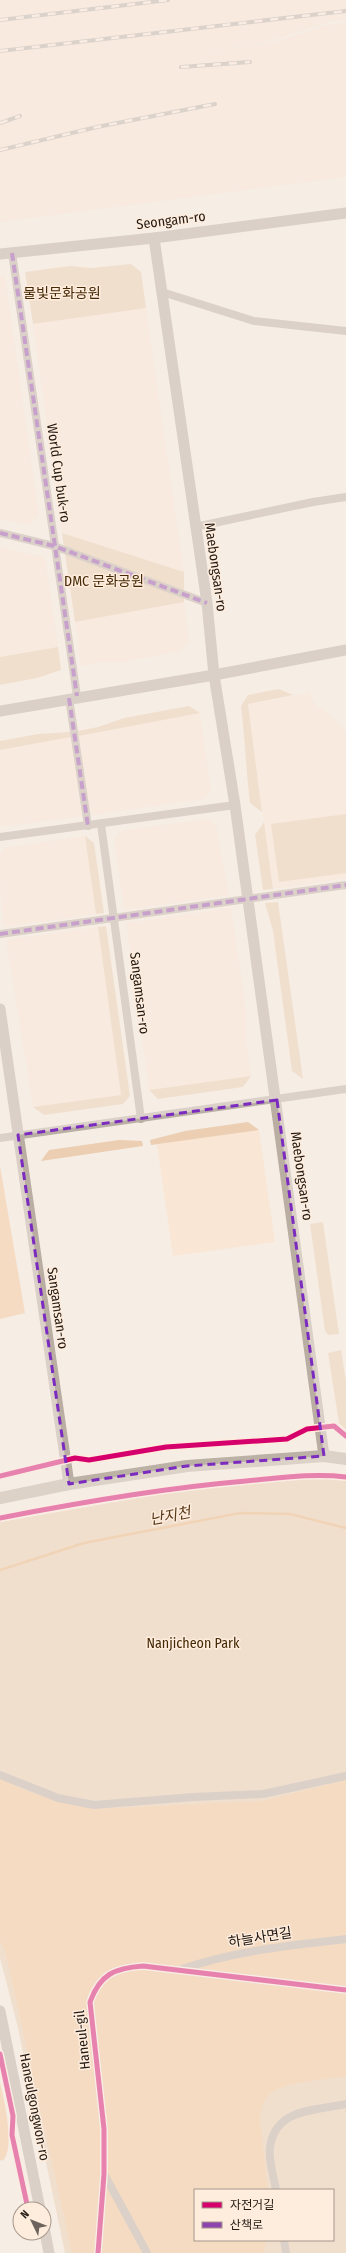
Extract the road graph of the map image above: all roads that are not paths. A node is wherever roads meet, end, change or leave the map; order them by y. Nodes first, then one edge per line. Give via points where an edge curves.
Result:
1 (346, 213) edge
2 (154, 238) junction
3 (12, 253) junction
4 (0, 254) edge
5 (162, 292) junction
6 (346, 331) edge
7 (346, 497) edge
8 (195, 527) junction
9 (0, 533) edge
10 (54, 546) junction
11 (207, 603) junction
12 (346, 650) edge
13 (214, 675) junction
14 (73, 697) junction
15 (0, 711) edge
16 (236, 804) junction
17 (101, 824) junction
18 (88, 826) junction
19 (0, 838) edge
20 (346, 886) edge
21 (248, 900) junction
22 (115, 918) junction
23 (0, 934) edge
24 (0, 1009) edge
25 (346, 1090) edge
26 (277, 1100) junction
27 (141, 1119) junction
28 (18, 1136) junction
29 (0, 1138) edge
30 (324, 1456) junction
31 (346, 1459) edge
32 (69, 1484) junction
33 (0, 1498) edge
34 (0, 1775) edge
35 (346, 1776) edge
36 (346, 1939) edge
37 (180, 1970) junction
38 (346, 1990) edge
39 (0, 2011) edge
40 (346, 2104) edge
41 (104, 2174) junction
42 (276, 2189) edge
43 (38, 2201) edge
44 (47, 2241) edge
45 (284, 2241) edge
46 (49, 2253) edge
47 (98, 2253) edge
48 (147, 2253) edge
49 (286, 2253) edge

1 - 2 main road, Seongam-ro
2 - 3 main road, Seongam-ro
2 - 5 main road, Maebongsan-ro
3 - 4 main road, Seongam-ro
3 - 10 street, World Cup buk-ro
5 - 6 street via 254,321
5 - 8 main road, Maebongsan-ro
7 - 8 street
8 - 11 main road, Maebongsan-ro
9 - 10 street
10 - 11 street
10 - 14 street, World Cup buk-ro
11 - 13 main road, Maebongsan-ro
12 - 13 main road
13 - 14 main road
13 - 16 main road, Maebongsan-ro
14 - 15 main road
14 - 18 street, World Cup buk-ro
16 - 17 street
16 - 21 main road, Maebongsan-ro
17 - 18 street
17 - 22 street, Sangamsan-ro
18 - 19 street
20 - 21 street
21 - 22 street
21 - 26 main road, Maebongsan-ro
22 - 23 street
22 - 27 street, Sangamsan-ro
24 - 28 main road, Sangamsan-ro
25 - 26 street
26 - 27 street
26 - 30 main road, Maebongsan-ro
27 - 28 street
28 - 29 street
28 - 32 main road, Sangamsan-ro
30 - 31 main road
30 - 32 main road via 187,1466
32 - 33 main road
34 - 35 street via 58,1798 94,1805 263,1794
36 - 37 street, 하늘사면길 via 214,1958
37 - 38 street, Haneul-gil
37 - 41 street, Haneul-gil via 143,1966 123,1967 108,1974 95,1988 90,2002 104,2129
39 - 43 main road, Haneulgongwon-ro
40 - 42 street via 289,2115 276,2126 270,2148
41 - 47 street, Haneul-gil
41 - 48 street
44 - 46 main road
45 - 49 street

